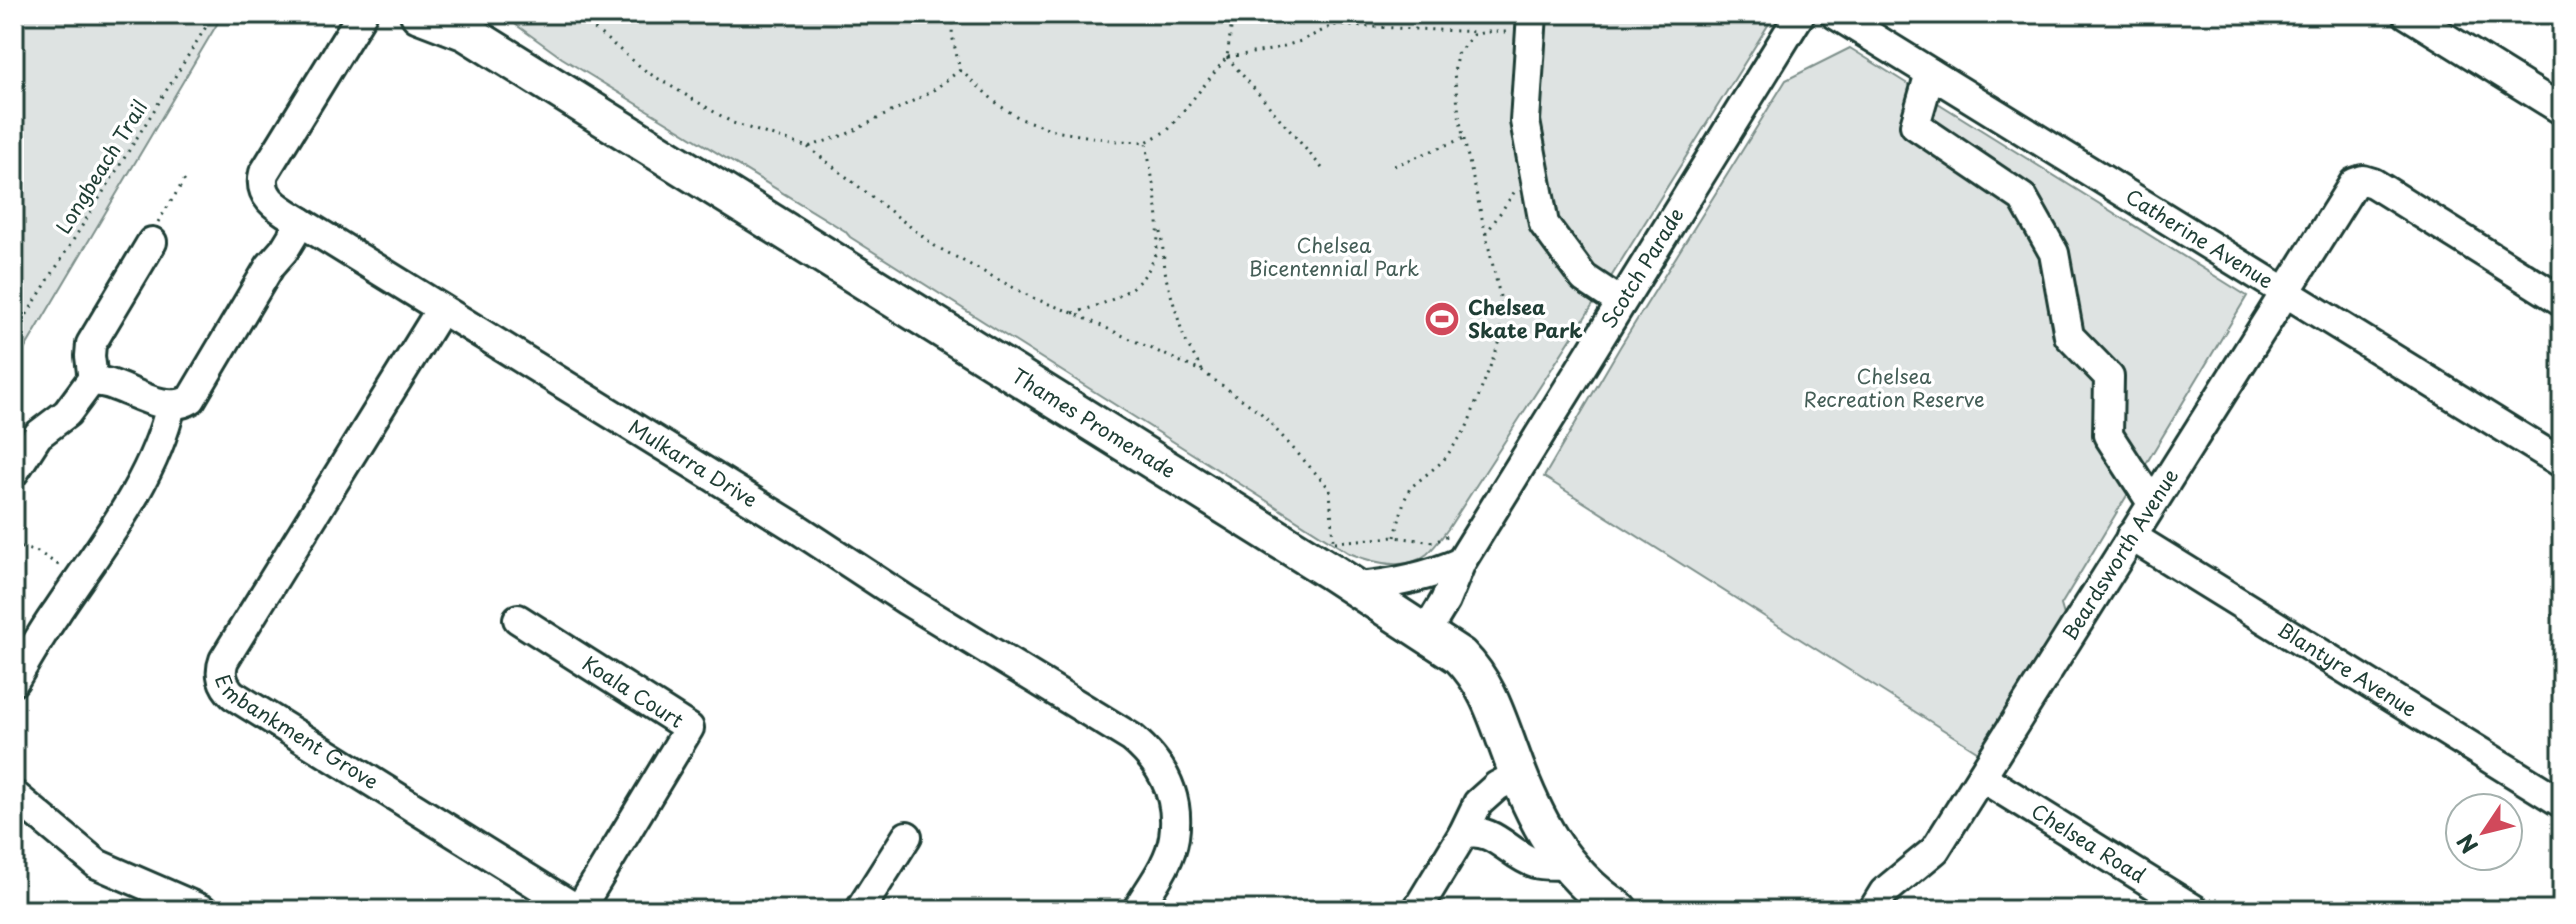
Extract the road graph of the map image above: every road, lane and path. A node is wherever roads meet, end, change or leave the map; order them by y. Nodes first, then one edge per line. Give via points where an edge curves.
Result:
1 (214, 14) edge
2 (362, 14) edge
3 (419, 14) edge
4 (576, 14) edge
5 (953, 14) edge
6 (1233, 14) edge
7 (1319, 14) edge
8 (1800, 14) edge
9 (1835, 14) edge
10 (2407, 14) edge
11 (456, 23) edge
12 (1531, 24) edge
13 (1334, 25) junction
14 (1486, 32) junction
15 (1227, 57) junction
16 (960, 70) junction
17 (1930, 73) junction
18 (2562, 110) edge
19 (1464, 138) dead end
20 (1146, 142) junction
21 (808, 147) junction
22 (1533, 165) junction
23 (1394, 166) dead end
24 (1322, 168) dead end
25 (187, 176) dead end
26 (296, 218) junction
27 (1160, 229) junction
28 (1486, 234) dead end
29 (152, 242) joint
30 (2285, 293) junction
31 (2562, 301) edge
32 (1620, 302) junction
33 (441, 309) junction
34 (1073, 313) junction
35 (14, 335) edge
36 (1203, 372) junction
37 (93, 381) junction
38 (171, 405) junction
39 (2562, 463) edge
40 (14, 472) edge
41 (2152, 503) junction
42 (2131, 536) junction
43 (1395, 537) dead end
44 (1333, 542) dead end
45 (14, 543) edge
46 (1461, 562) junction
47 (81, 578) junction
48 (1356, 587) junction
49 (518, 619) dead end
50 (1420, 628) junction
51 (14, 681) edge
52 (1983, 778) junction
53 (1520, 782) junction
54 (14, 795) edge
55 (2562, 803) edge
56 (1463, 834) junction
57 (907, 836) dead end
58 (1568, 865) junction
59 (203, 910) edge
60 (578, 910) edge
61 (860, 910) edge
62 (1137, 910) edge
63 (1417, 910) edge
64 (1619, 910) edge
65 (1873, 910) edge
66 (2195, 910) edge

1 - 35 path, Longbeach Trail
2 - 26 street, Mulkarra Drive via 263,176 265,195
3 - 11 main road, Thames Promenade
4 - 21 path via 647,72 733,123
5 - 16 path
6 - 15 path
7 - 13 path
8 - 32 street, Scotch Parade
9 - 17 street, Catherine Avenue
10 - 18 street
11 - 48 main road, Thames Promenade
12 - 14 path
12 - 22 street via 1525,121
13 - 14 path
13 - 15 path via 1271,50
14 - 43 path via 1465,42 1454,73 1460,122 1501,301 1500,341 1466,429 1443,461 1410,488
15 - 20 path via 1168,130
15 - 24 path
16 - 20 path via 1021,119 1060,132
16 - 21 path via 931,92 847,134
17 - 30 street, Catherine Avenue
17 - 41 street via 1915,125 2023,198 2054,253 2069,336 2109,377 2108,435
19 - 23 path
20 - 27 path
21 - 34 path via 935,246
22 - 28 path
22 - 32 street via 1544,224 1584,278
25 - 29 path via 148,238
26 - 33 street, Mulkarra Drive
26 - 38 street via 284,250 193,397
27 - 34 path via 1151,270 1139,282 1099,306
27 - 36 path via 1166,278 1184,338
29 - 37 street via 91,344
30 - 31 street, Beardsworth Avenue via 2352,184 2360,180 2373,183
30 - 39 street, Catherine Avenue
30 - 41 street, Beardsworth Avenue
32 - 46 street, Scotch Parade
33 - 60 street, Embankment Grove via 212,681
33 - 62 street, Mulkarra Drive via 1151,754 1167,777 1174,838
34 - 36 path
36 - 44 path via 1260,412 1330,489
37 - 38 street
37 - 40 street via 67,413 38,435
38 - 47 street via 154,456
41 - 42 street, Beardsworth Avenue
42 - 52 street, Beardsworth Avenue
42 - 55 street, Blantyre Avenue
45 - 47 path
46 - 48 street via 1402,581
46 - 50 street, Scotch Parade via 1434,591
47 - 51 street
48 - 50 main road, Thames Promenade
49 - 60 street, Koala Court via 689,728
50 - 53 main road, Thames Promenade via 1460,656 1481,682
52 - 65 street, Beardsworth Avenue via 1935,850 1884,892
52 - 66 street, Chelsea Road
53 - 56 street via 1497,786 1482,799
53 - 58 main road, Thames Promenade via 1539,824
54 - 59 street via 97,864
56 - 58 street via 1486,834 1534,863
56 - 63 street
57 - 61 street
58 - 64 main road, Thames Promenade

